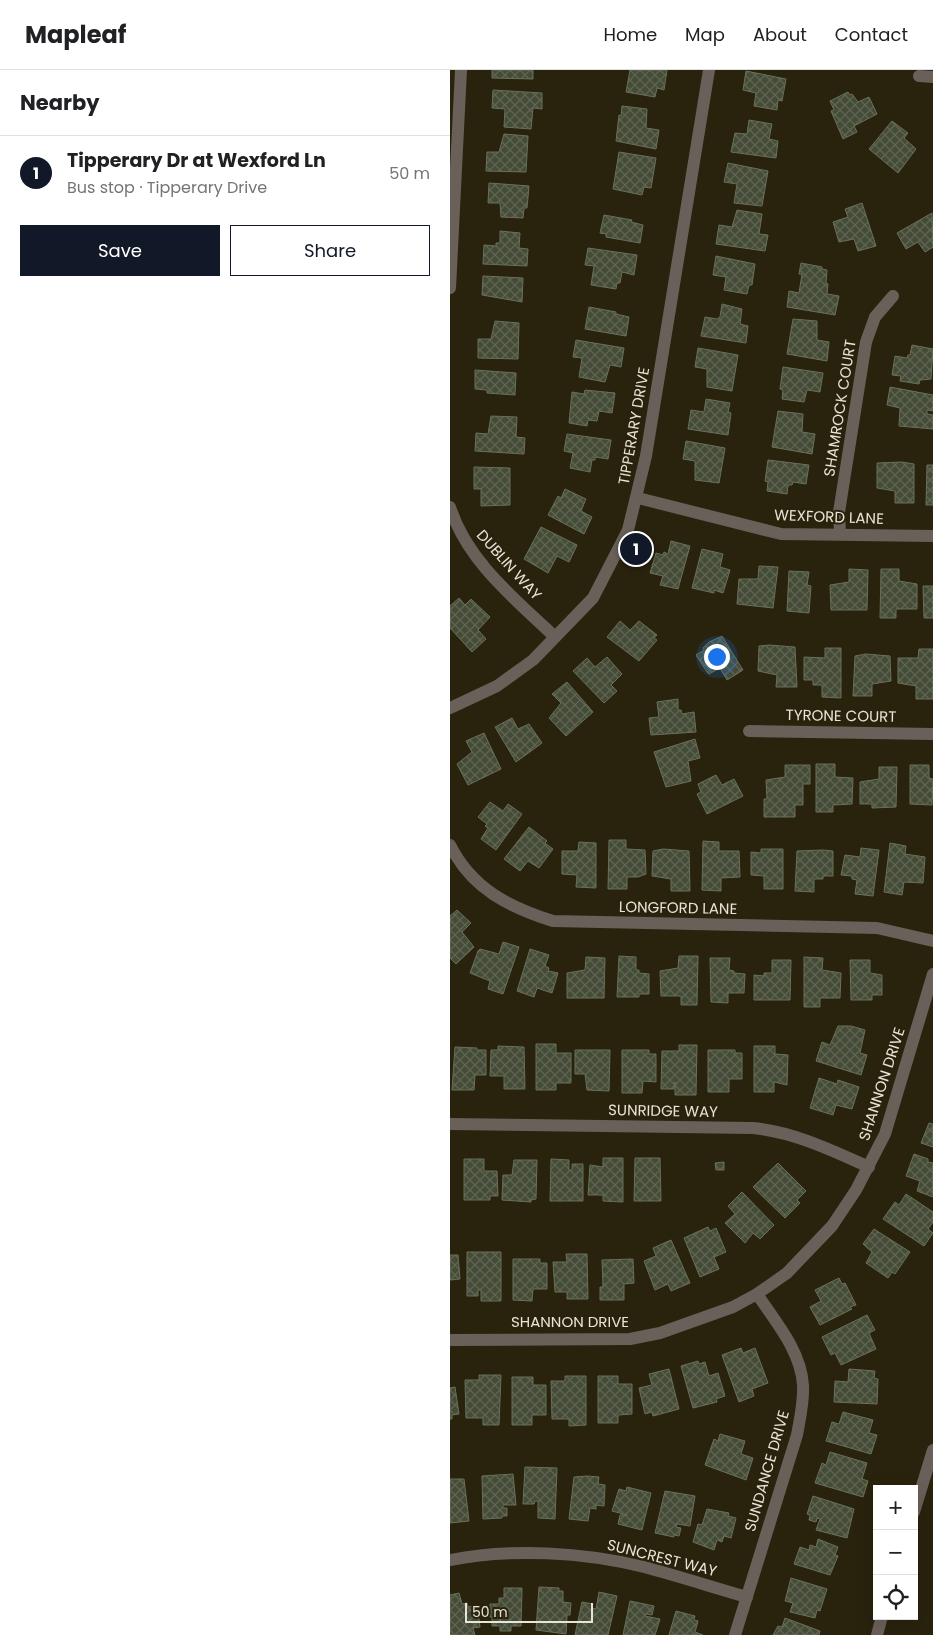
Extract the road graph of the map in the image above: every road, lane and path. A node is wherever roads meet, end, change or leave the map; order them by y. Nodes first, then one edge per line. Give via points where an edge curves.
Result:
1 (461, 70) edge
2 (708, 70) edge
3 (919, 76) dead end
4 (933, 77) edge
5 (450, 288) edge
6 (893, 296) dead end
7 (638, 498) junction
8 (450, 507) edge
9 (840, 534) junction
10 (933, 536) edge
11 (555, 637) junction
12 (450, 708) edge
13 (749, 731) dead end
14 (933, 734) edge
15 (450, 845) edge
16 (933, 941) edge
17 (933, 974) edge
18 (450, 1124) edge
19 (869, 1167) junction
20 (757, 1294) junction
21 (450, 1340) edge
22 (933, 1450) edge
23 (918, 1499) edge
24 (450, 1560) edge
25 (747, 1597) junction
26 (881, 1620) edge
27 (735, 1635) edge
28 (877, 1635) edge

1 - 5 street
2 - 7 street, TIPPERARY DRIVE
3 - 4 street
6 - 9 street, SHAMROCK COURT via 874,318 866,342 839,512
7 - 9 street, WEXFORD LANE via 781,534
7 - 11 street, TIPPERARY DRIVE via 628,530 593,598
8 - 11 street, DUBLIN WAY via 455,525 471,551 506,591
9 - 10 street, WEXFORD LANE
11 - 12 street, TIPPERARY DRIVE via 533,660 497,686
13 - 14 street, TYRONE COURT
15 - 16 street, LONGFORD LANE via 482,888 520,910 553,921 878,928
17 - 19 street, SHANNON DRIVE via 885,1134
18 - 19 street, SUNRIDGE WAY via 753,1128 779,1131
19 - 20 street, SHANNON DRIVE via 832,1226 787,1272
20 - 21 street, SHANNON DRIVE via 698,1320 630,1339
20 - 25 street, SUNDANCE DRIVE via 785,1336 797,1362 803,1383 803,1401 797,1435
22 - 23 street
24 - 25 street, SUNCREST WAY via 474,1555 524,1553 582,1556 642,1567
25 - 27 street, SUNDANCE DRIVE
26 - 28 street

